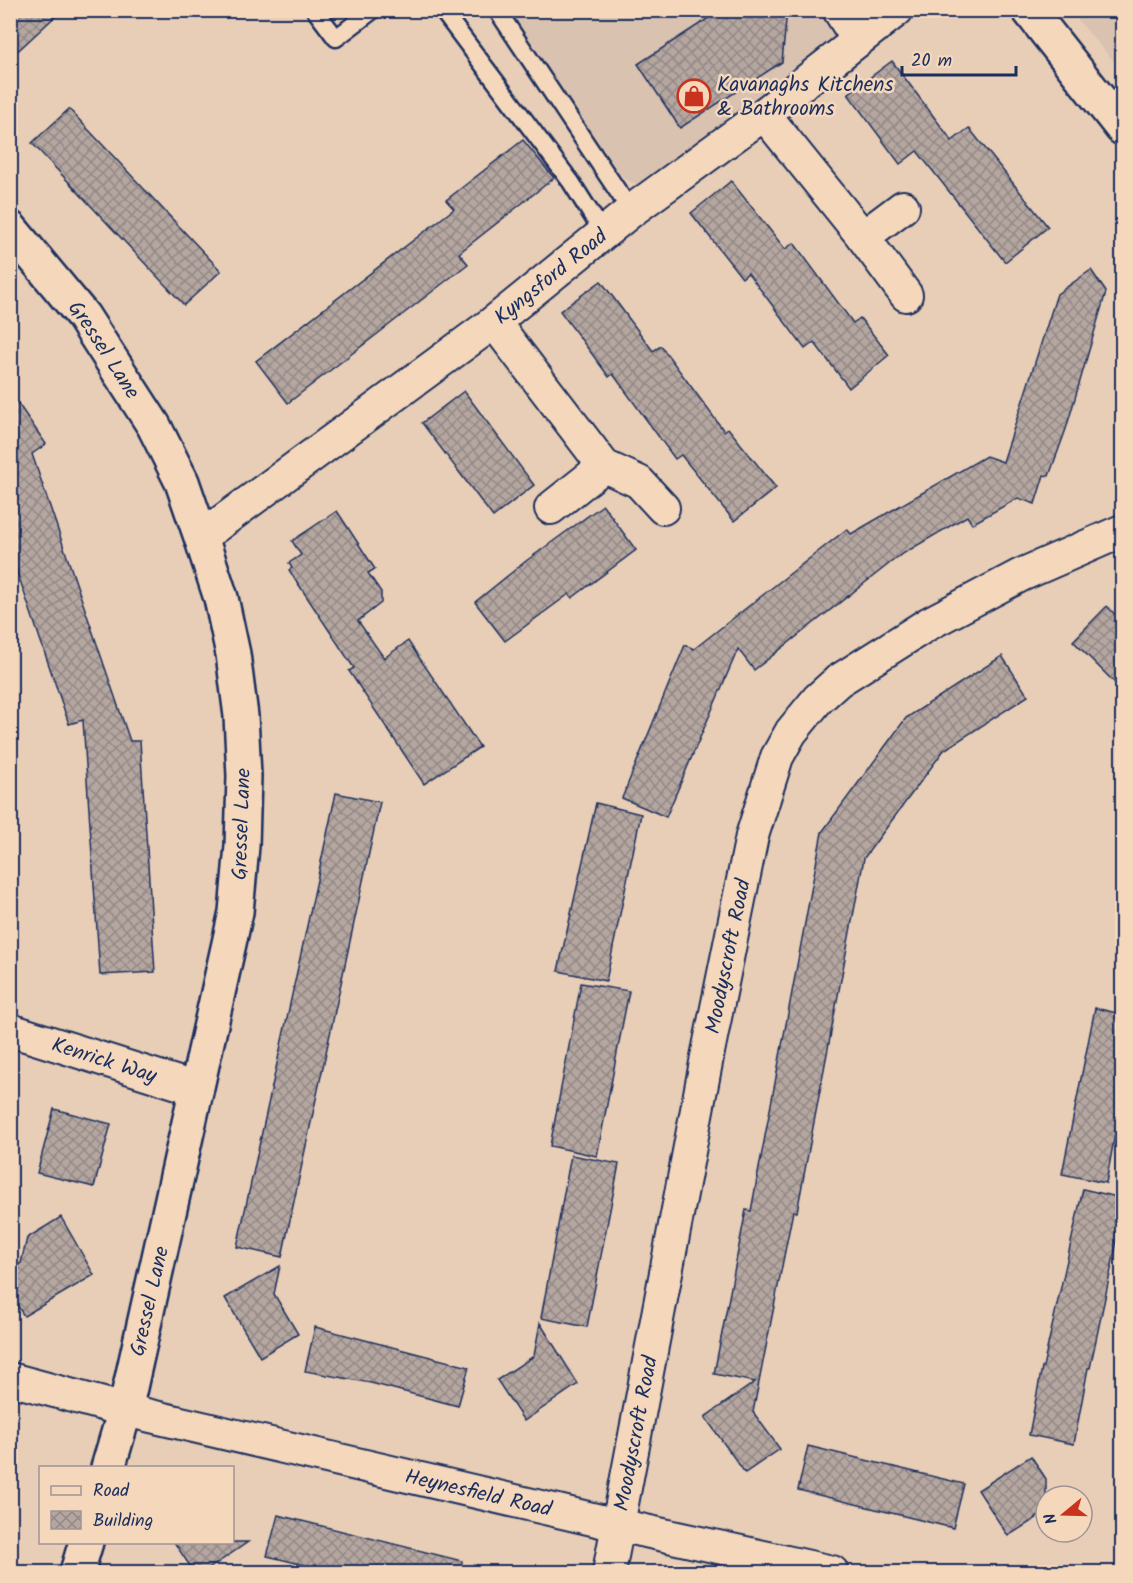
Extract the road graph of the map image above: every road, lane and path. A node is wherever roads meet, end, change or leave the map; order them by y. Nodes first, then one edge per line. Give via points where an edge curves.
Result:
1 (315, 10) edge
2 (373, 10) edge
3 (442, 10) edge
4 (497, 10) edge
5 (839, 10) edge
6 (897, 10) edge
7 (1029, 10) edge
8 (858, 40) junction
9 (764, 114) junction
10 (1122, 128) edge
11 (903, 207) dead end
12 (631, 211) junction
13 (10, 228) edge
14 (604, 234) junction
15 (863, 237) junction
16 (906, 295) dead end
17 (494, 322) junction
18 (603, 466) junction
19 (551, 508) dead end
20 (663, 508) dead end
21 (1122, 531) edge
22 (201, 537) junction
23 (10, 1030) edge
24 (197, 1089) junction
25 (10, 1379) edge
26 (125, 1410) junction
27 (108, 1466) edge
28 (618, 1525) junction
29 (85, 1544) edge
30 (77, 1572) edge
31 (609, 1572) edge
32 (832, 1572) edge

1 - 2 lane via 336,38
3 - 14 lane via 571,182
4 - 12 lane
5 - 8 street
6 - 8 street, Kyngsford Road
7 - 10 street
8 - 9 street, Kyngsford Road
9 - 12 street, Kyngsford Road
9 - 15 street
11 - 15 street
12 - 14 street, Kyngsford Road
13 - 22 street, Gressel Lane via 83,316 154,426 182,482
14 - 17 street, Kyngsford Road
15 - 16 street
17 - 18 street
17 - 22 street, Kyngsford Road
18 - 19 street
18 - 20 street via 639,482
21 - 28 street, Moodyscroft Road via 1021,575 928,624 838,681 791,732 777,757 752,836
22 - 24 street, Gressel Lane via 221,598 233,654 244,776 236,912
23 - 24 street, Kenrick Way
24 - 26 street, Gressel Lane
25 - 26 street, Heynesfield Road
26 - 27 street, Gressel Lane
26 - 28 street, Heynesfield Road
28 - 31 street, Moodyscroft Road
28 - 32 street, Heynesfield Road
29 - 30 street

